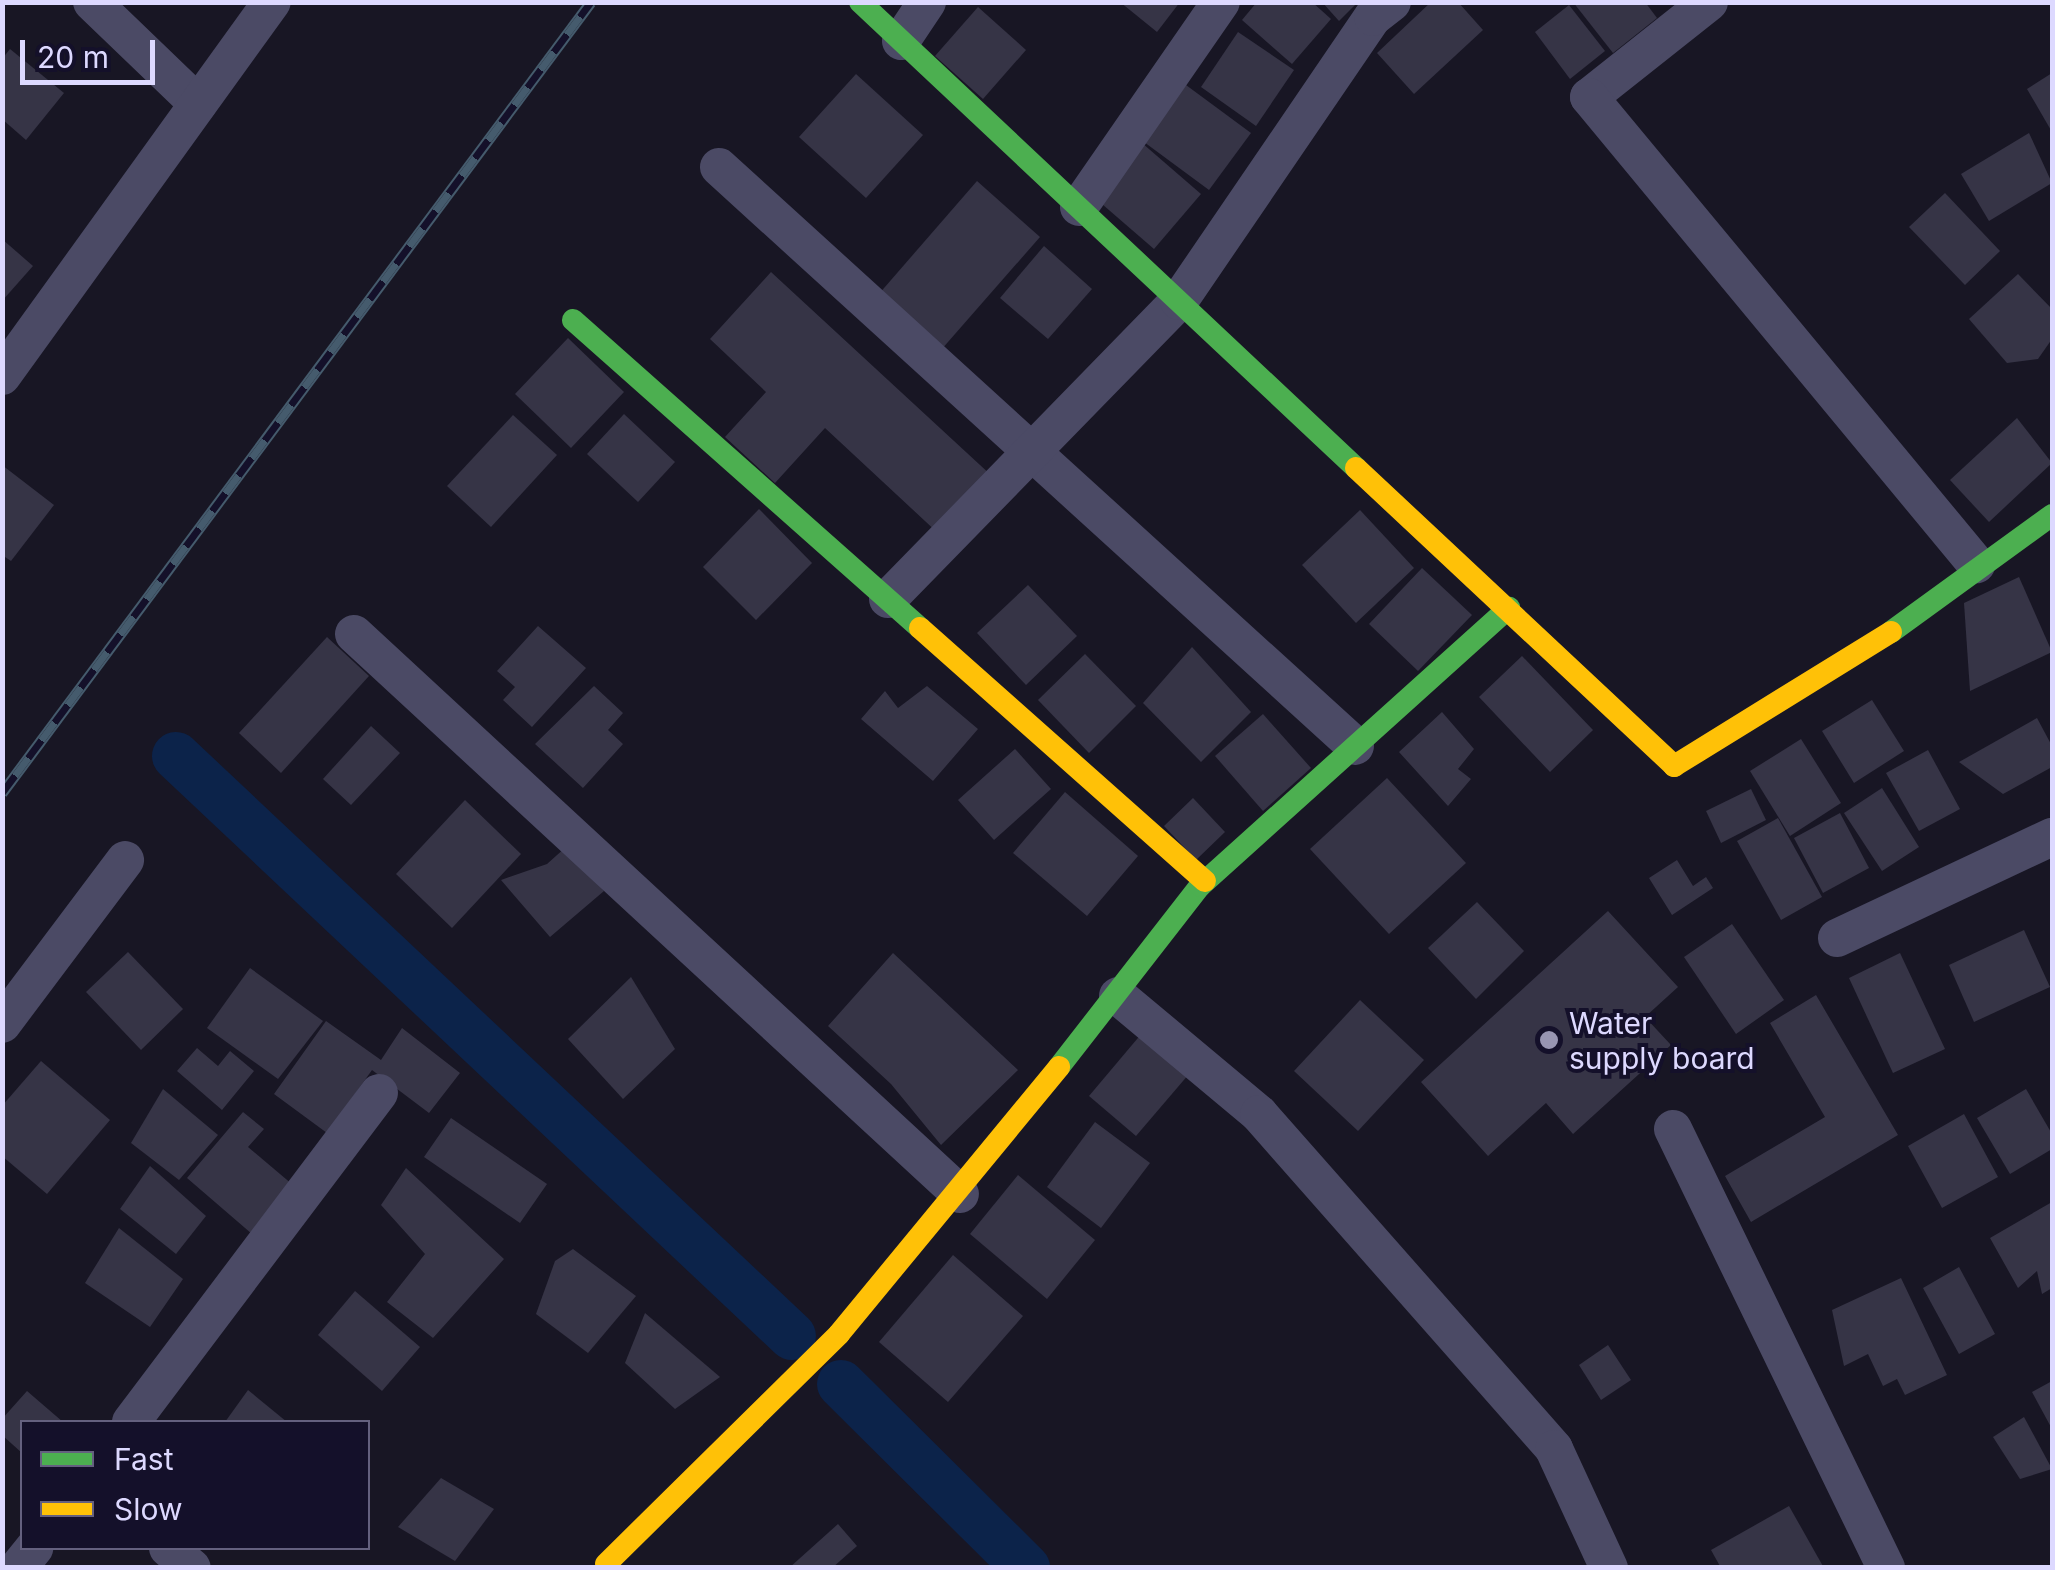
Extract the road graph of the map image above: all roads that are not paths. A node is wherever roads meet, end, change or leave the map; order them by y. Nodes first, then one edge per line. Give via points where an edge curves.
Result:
1 (92, 2) edge
2 (272, 2) edge
3 (860, 2) edge
4 (927, 2) edge
5 (1221, 2) edge
6 (1392, 2) edge
7 (1709, 2) edge
8 (901, 41) junction
9 (198, 104) junction
10 (719, 167) dead end
11 (1079, 206) junction
12 (1180, 301) junction
13 (574, 320) dead end
14 (2, 376) edge
15 (1031, 450) junction
16 (2052, 514) edge
17 (1976, 564) junction
18 (888, 599) junction
19 (1509, 608) junction
20 (354, 634) dead end
21 (1355, 746) junction
22 (2052, 837) edge
23 (125, 860) dead end
24 (1205, 881) junction
25 (1838, 938) dead end
26 (1118, 996) junction
27 (2, 1024) edge
28 (380, 1093) dead end
29 (1673, 1129) dead end
30 (960, 1194) junction
31 (133, 1420) edge
32 (170, 1550) edge
33 (606, 1566) edge
34 (192, 1568) edge
35 (1609, 1568) edge
36 (1886, 1568) edge

1 - 9 street
2 - 9 street
3 - 8 street
4 - 8 street
5 - 11 street
6 - 12 street via 1373,17
7 - 17 street via 1589,97
8 - 11 street
9 - 14 street
10 - 15 street
11 - 12 street
12 - 15 street
12 - 19 street
13 - 18 street
15 - 18 street
15 - 21 street
16 - 17 street
17 - 19 street via 1902,625 1674,766
18 - 24 street
19 - 21 street
20 - 30 street
21 - 24 street
22 - 25 street
23 - 27 street
24 - 26 street
26 - 30 street
26 - 35 street via 1259,1114 1554,1449
28 - 31 street
29 - 36 street
30 - 33 street via 802,1372
32 - 34 street

